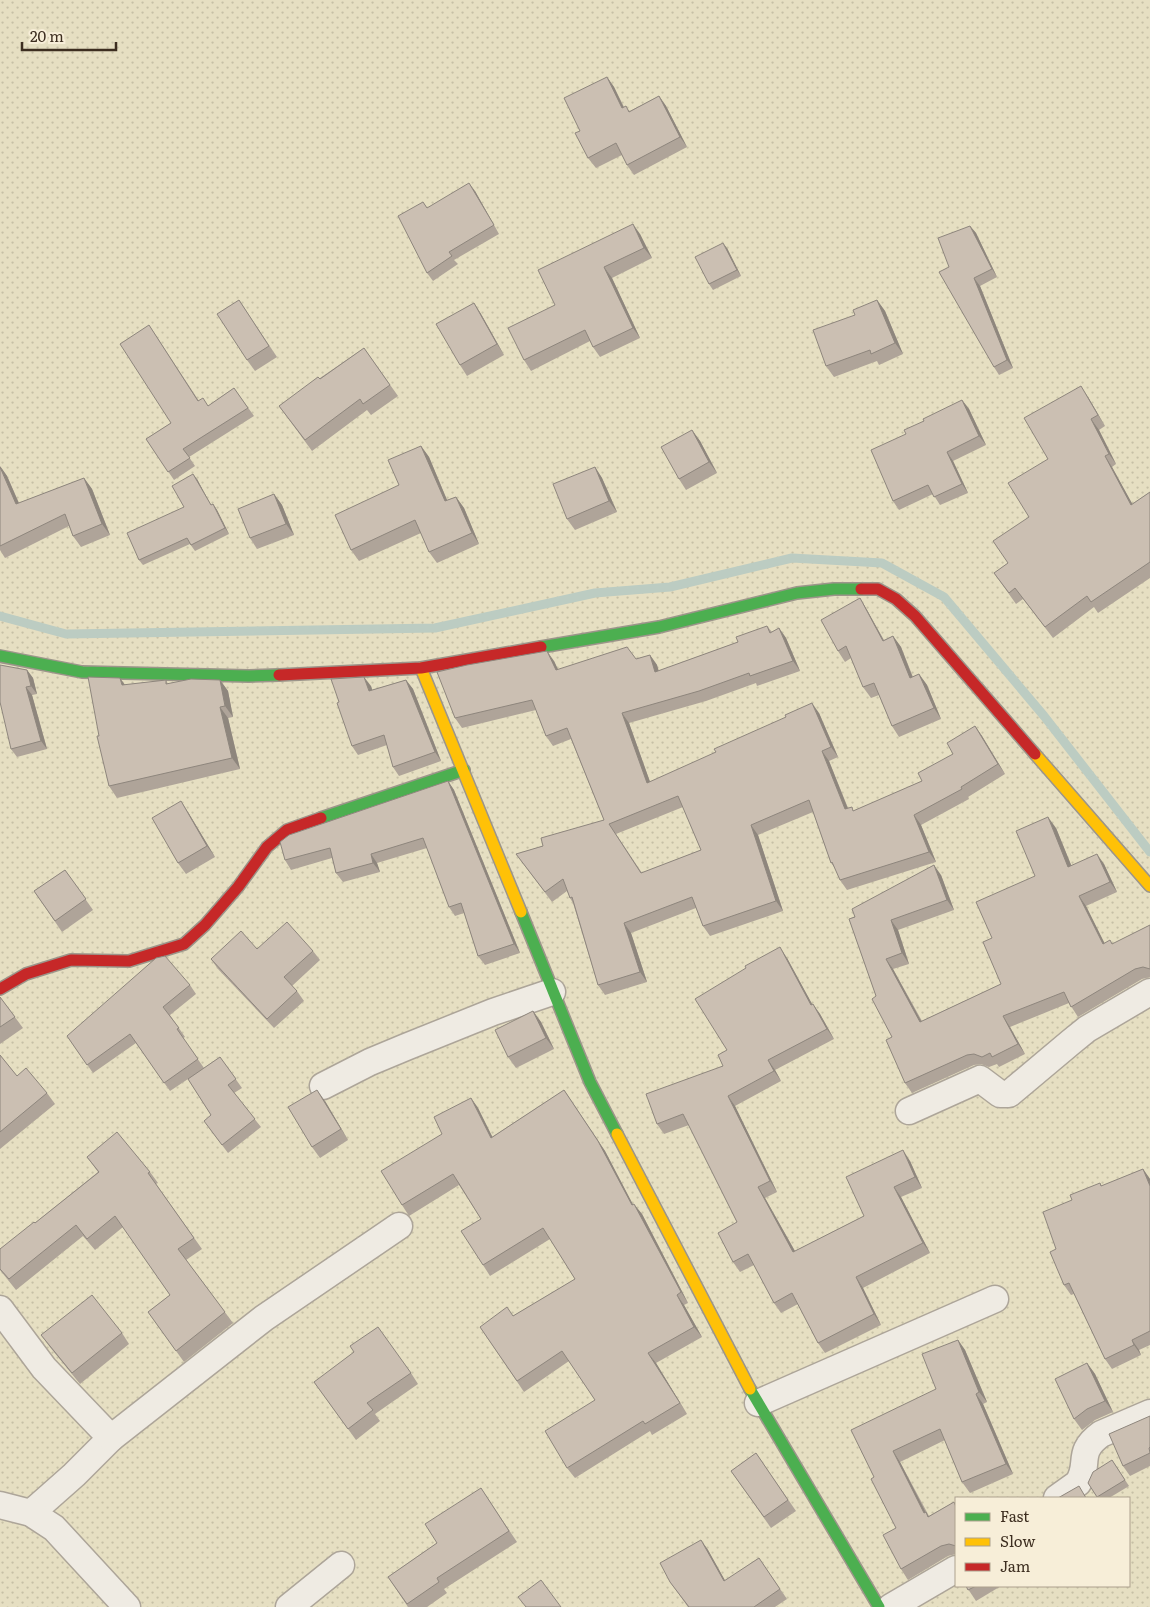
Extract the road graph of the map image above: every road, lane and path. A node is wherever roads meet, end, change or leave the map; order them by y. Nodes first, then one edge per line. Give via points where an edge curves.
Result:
1 (0, 656) edge
2 (421, 668) junction
3 (464, 770) junction
4 (1150, 886) edge
5 (0, 989) edge
6 (552, 992) junction
7 (1150, 992) edge
8 (323, 1086) dead end
9 (908, 1111) dead end
10 (399, 1226) dead end
11 (994, 1298) dead end
12 (0, 1309) edge
13 (758, 1403) junction
14 (1150, 1413) edge
15 (111, 1438) junction
16 (1058, 1497) edge
17 (0, 1505) edge
18 (32, 1513) junction
19 (341, 1564) dead end
20 (955, 1570) edge
21 (127, 1607) edge
22 (289, 1607) edge
23 (878, 1607) edge
24 (891, 1607) edge

1 - 2 street via 82,672 249,676
2 - 3 street
2 - 4 street via 659,627 797,593 878,589 896,599 915,616
3 - 5 street via 288,830 268,847 238,887 184,944 129,962 71,960 26,974
3 - 6 street
6 - 8 street via 493,1012 370,1062
6 - 13 street via 590,1082
7 - 9 street via 1087,1030 1009,1094 1000,1094 980,1079
10 - 15 street via 264,1318
11 - 13 street
12 - 15 street via 44,1368
13 - 23 street
14 - 16 street via 1096,1438 1086,1449 1080,1480
15 - 18 street
17 - 18 street
18 - 21 street via 54,1528
19 - 22 street
20 - 24 street

